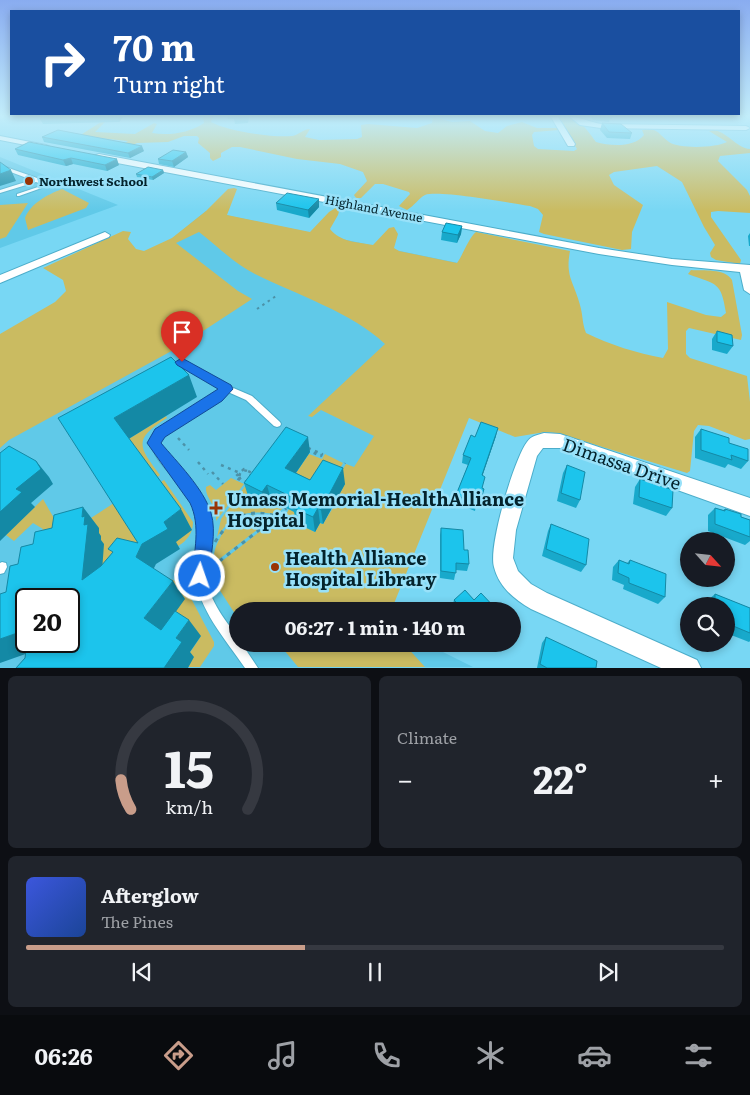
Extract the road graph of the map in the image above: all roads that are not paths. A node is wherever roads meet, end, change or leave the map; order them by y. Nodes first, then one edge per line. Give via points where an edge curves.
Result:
1 (84, 154) edge
2 (0, 166) edge
3 (36, 180) junction
4 (0, 192) edge
5 (18, 196) dead end
6 (105, 235) dead end
7 (748, 269) edge
8 (0, 279) edge
9 (750, 290) edge
10 (182, 362) dead end
11 (226, 389) junction
12 (277, 424) dead end
13 (750, 507) edge
14 (252, 668) edge
15 (689, 668) edge

1 - 7 street, Highland Avenue via 606,252
2 - 3 lane
3 - 4 lane
3 - 5 lane via 48,185
6 - 8 street
7 - 9 street
10 - 11 lane
11 - 12 lane via 249,398
11 - 14 lane via 160,433 154,443 200,507 205,520 200,561 204,590 209,604
13 - 15 street, Dimassa Drive via 560,441 540,440 528,456 502,548 503,566 511,580 539,601

